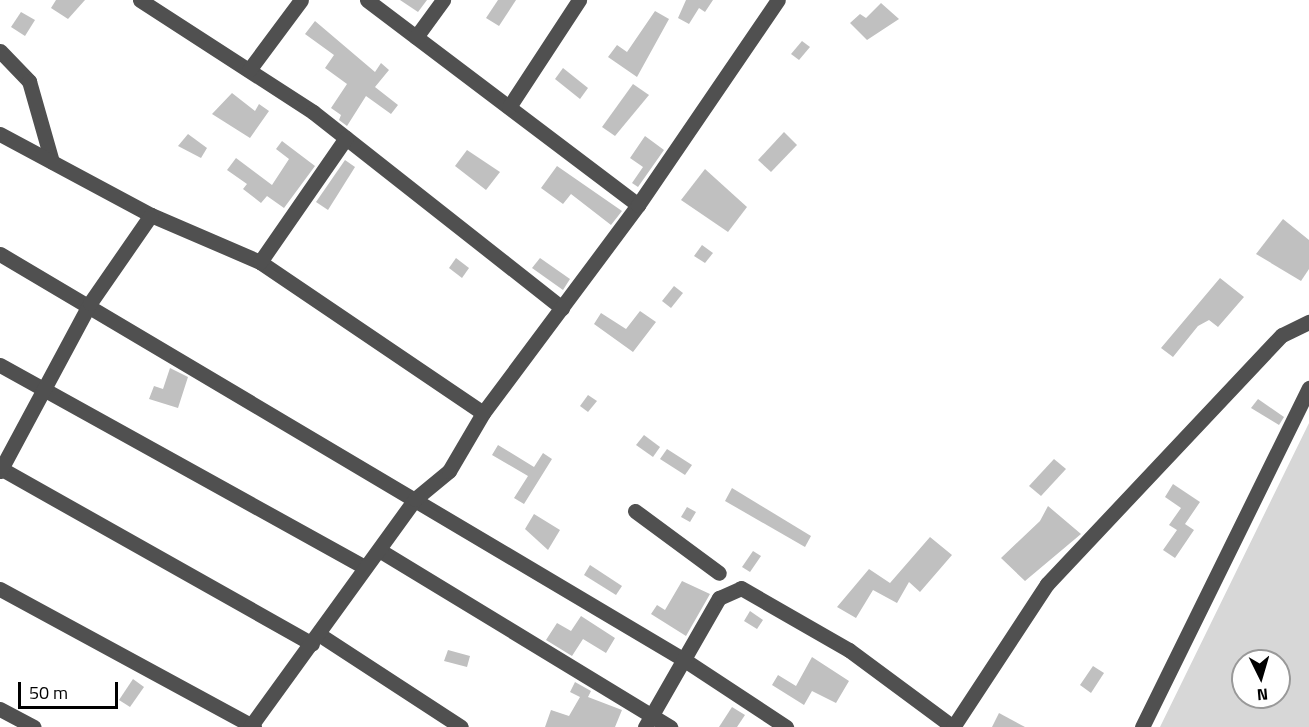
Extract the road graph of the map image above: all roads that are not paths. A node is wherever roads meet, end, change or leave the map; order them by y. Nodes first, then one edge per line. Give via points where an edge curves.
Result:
1 (140, 0) edge
2 (301, 0) edge
3 (367, 0) edge
4 (442, 0) edge
5 (579, 0) edge
6 (778, 0) edge
7 (416, 37) junction
8 (0, 51) edge
9 (249, 70) junction
10 (508, 107) junction
11 (0, 134) edge
12 (346, 138) junction
13 (52, 162) junction
14 (638, 205) junction
15 (151, 215) junction
16 (0, 254) edge
17 (260, 262) junction
18 (90, 303) junction
19 (562, 308) junction
20 (1308, 319) edge
21 (0, 366) edge
22 (44, 388) junction
23 (1309, 388) edge
24 (483, 413) junction
25 (0, 469) edge
26 (415, 499) junction
27 (635, 511) dead end
28 (379, 550) junction
29 (365, 567) junction
30 (719, 573) dead end
31 (0, 589) edge
32 (316, 639) junction
33 (686, 661) junction
34 (0, 709) edge
35 (649, 722) edge
36 (252, 726) edge
37 (34, 727) edge
38 (460, 727) edge
39 (670, 727) edge
40 (786, 727) edge
41 (953, 727) edge
42 (1142, 727) edge

1 - 9 street
2 - 9 street
3 - 7 street
4 - 7 street
5 - 10 street
6 - 14 street
7 - 10 street
8 - 13 street via 29,81
9 - 12 street
10 - 14 street
11 - 13 street
12 - 17 street
12 - 19 street
13 - 15 street
14 - 19 street
15 - 17 street
15 - 18 street
16 - 18 street
17 - 24 street
18 - 22 street
18 - 26 street
19 - 24 street
20 - 41 street via 1282,335 1047,584
21 - 22 street
22 - 25 street
22 - 29 street
23 - 42 street
24 - 26 street via 449,471
25 - 32 street
26 - 28 street
26 - 33 street
27 - 30 street
28 - 29 street
28 - 35 street
29 - 32 street
31 - 36 street
32 - 36 street
32 - 38 street
33 - 35 street
33 - 40 street
33 - 41 street via 719,598 741,588 849,650
34 - 37 street
35 - 39 street

